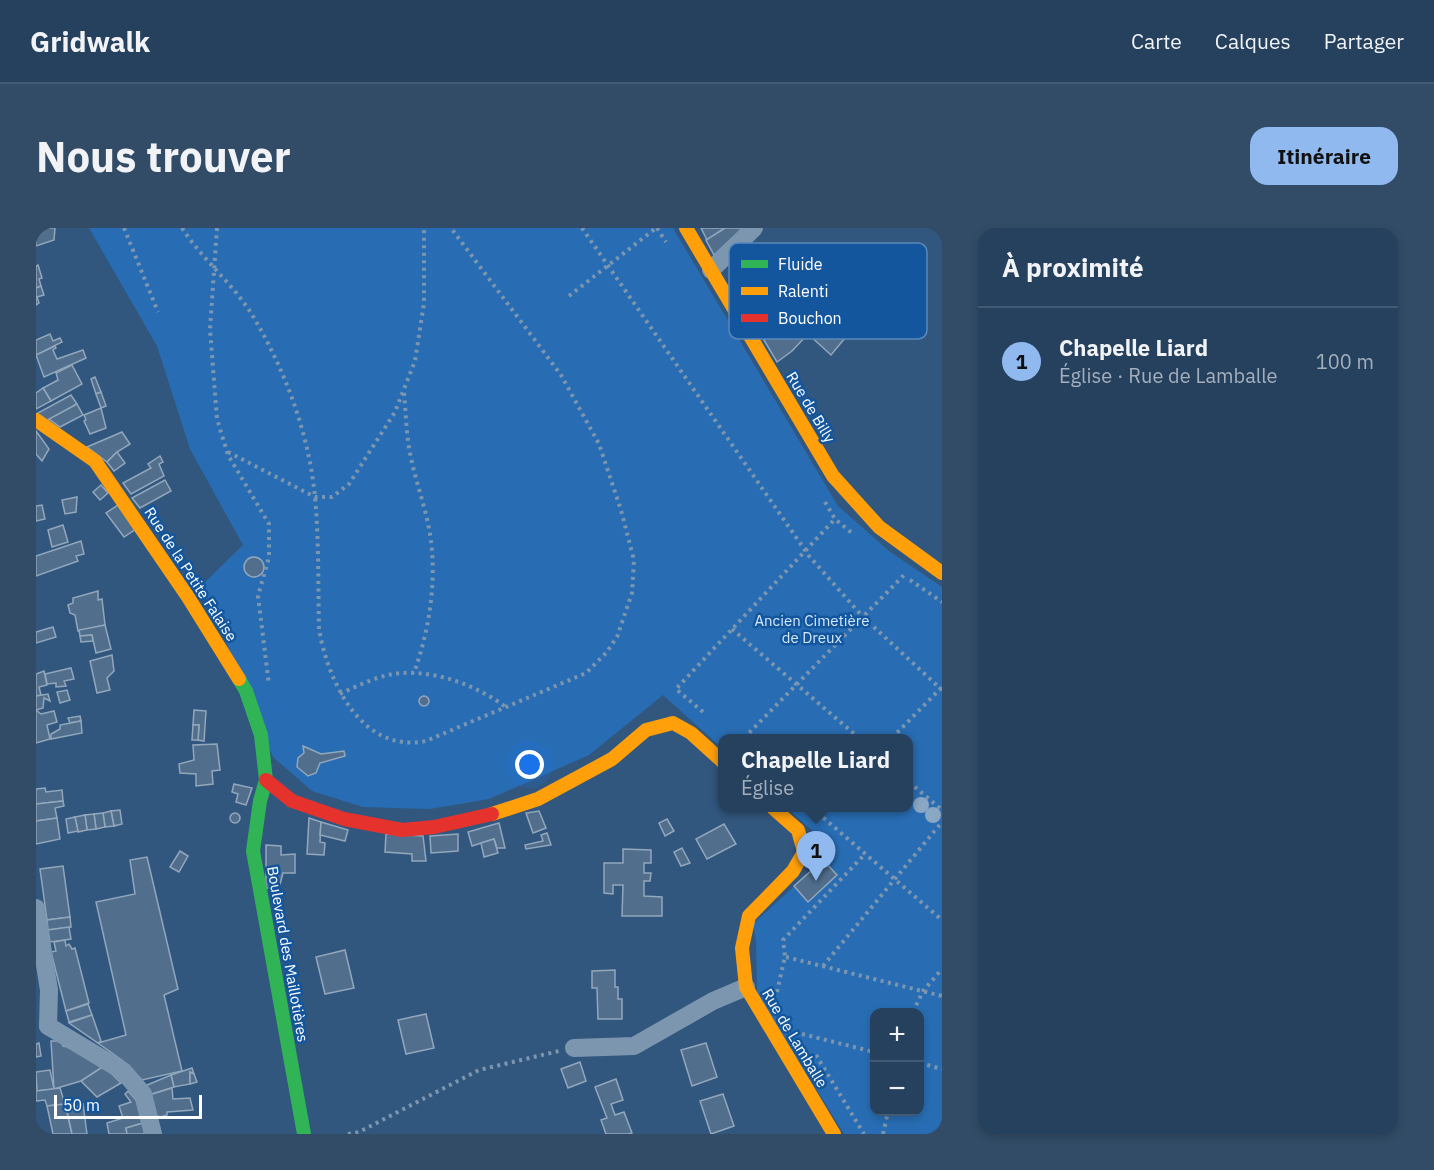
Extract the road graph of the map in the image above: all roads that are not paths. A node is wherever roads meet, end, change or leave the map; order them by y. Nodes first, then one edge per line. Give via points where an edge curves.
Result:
1 (686, 228) edge
2 (754, 228) edge
3 (739, 243) edge
4 (729, 252) edge
5 (711, 270) junction
6 (729, 300) edge
7 (752, 339) edge
8 (36, 420) edge
9 (942, 573) edge
10 (718, 757) edge
11 (266, 780) junction
12 (778, 812) edge
13 (36, 908) edge
14 (746, 987) junction
15 (42, 1028) edge
16 (574, 1048) road end
17 (153, 1134) edge
18 (304, 1134) edge
19 (834, 1134) edge

1 - 5 street, Rue de Billy
2 - 3 street
4 - 5 street
5 - 6 street, Rue de Billy
7 - 9 street, Rue de Billy via 833,476 879,527
8 - 11 street, Rue de la Petite Falaise via 95,461 188,597 246,691 261,735
10 - 11 street via 691,733 673,723 646,730 612,759 538,799 479,818 402,830 344,819 292,801
11 - 18 street, Boulevard des Maillotières via 253,851
12 - 14 street, Rue de Lamballe via 798,830 804,852 793,871 749,916 742,948
13 - 15 street via 49,990
14 - 16 street via 634,1046
14 - 19 street, Rue de Lamballe
15 - 17 street via 123,1071 142,1094

